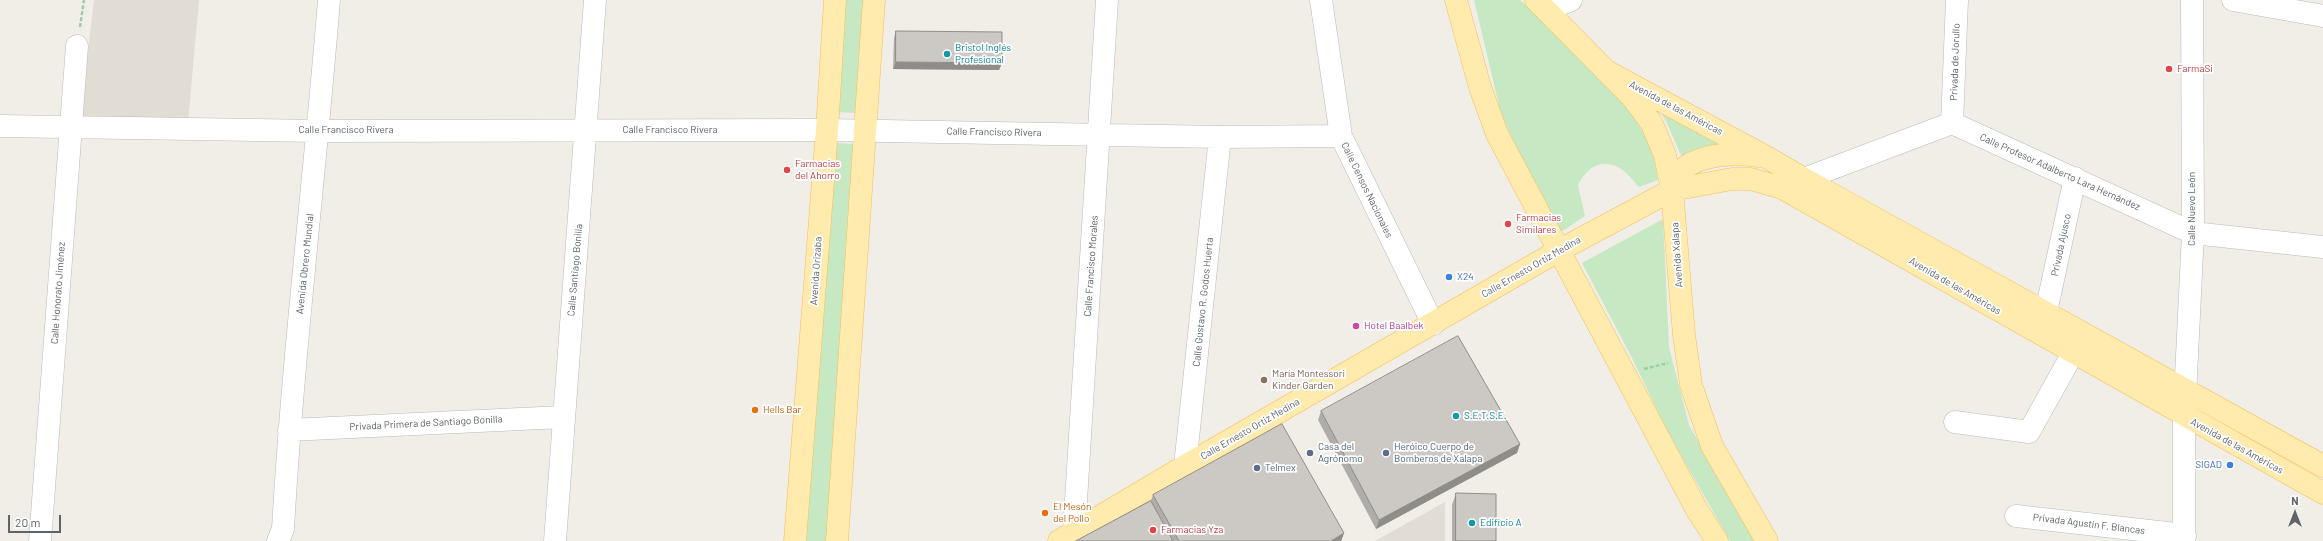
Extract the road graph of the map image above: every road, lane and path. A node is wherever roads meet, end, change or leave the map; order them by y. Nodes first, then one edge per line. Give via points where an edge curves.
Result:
1 (84, 0) edge
2 (329, 0) edge
3 (595, 0) edge
4 (835, 0) edge
5 (874, 0) edge
6 (1107, 0) edge
7 (1321, 0) edge
8 (1456, 0) edge
9 (1571, 0) edge
10 (1957, 0) edge
11 (2192, 0) edge
12 (2233, 0) edge
13 (1541, 5) edge
14 (2323, 16) edge
15 (77, 46) joint
16 (1606, 71) junction
17 (1952, 123) junction
18 (0, 126) edge
19 (71, 127) junction
20 (586, 130) junction
21 (827, 130) junction
22 (866, 130) junction
23 (319, 131) junction
24 (1100, 134) junction
25 (1341, 136) junction
26 (1220, 137) junction
27 (1768, 158) junction
28 (2075, 178) junction
29 (1804, 179) junction
30 (1672, 190) junction
31 (2192, 233) junction
32 (2323, 247) edge
33 (1558, 251) junction
34 (2046, 312) junction
35 (1433, 324) junction
36 (2073, 354) junction
37 (1687, 359) junction
38 (1624, 373) junction
39 (2186, 390) junction
40 (563, 417) junction
41 (2184, 417) junction
42 (1955, 422) dead end
43 (288, 430) junction
44 (1185, 466) junction
45 (2323, 466) edge
46 (2323, 493) edge
47 (2016, 516) dead end
48 (1705, 532) edge
49 (283, 537) edge
50 (1067, 537) edge
51 (2185, 538) edge
52 (40, 541) edge
53 (555, 541) edge
54 (795, 541) edge
55 (837, 541) edge
56 (1717, 541) edge
57 (1767, 541) edge

1 - 15 path
2 - 23 street, Avenida Obrero Mundial
3 - 20 street, Calle Santiago Bonilla
4 - 21 main road, Avenida Orizaba
5 - 22 main road
6 - 24 street, Calle Francisco Morales
7 - 25 street, Calle Censos Nacionales
8 - 33 main road via 1478,81 1498,134
9 - 13 street
10 - 17 street, Privada de Jorullo
11 - 31 street, Calle Nuevo León
12 - 14 street
13 - 16 main road, Avenida Xalapa
15 - 19 street, Calle Honorato Jiménez
16 - 27 main road, Avenida de las Américas
16 - 30 main road, Avenida Xalapa via 1634,98 1652,124 1666,156
17 - 28 street, Calle Profesor Adalberto Lara Hernández
17 - 29 street
18 - 19 street, Calle Francisco Rivera
19 - 23 street, Calle Francisco Rivera
19 - 52 street, Calle Honorato Jiménez
20 - 21 street, Calle Francisco Rivera
20 - 23 street, Calle Francisco Rivera
20 - 40 street, Calle Santiago Bonilla
21 - 22 street, Calle Francisco Rivera
21 - 54 main road, Avenida Orizaba
22 - 24 street, Calle Francisco Rivera
22 - 55 main road
23 - 43 street, Avenida Obrero Mundial
24 - 26 street, Calle Francisco Rivera
24 - 50 street, Calle Francisco Morales
25 - 26 street, Calle Francisco Rivera
25 - 35 street, Calle Censos Nacionales
26 - 44 street, Calle Gustavo R. Godos Huerta
27 - 29 main road, Avenida de las Américas
27 - 30 main road, Avenida de las Américas via 1724,155 1697,161 1682,171
28 - 31 street, Calle Profesor Adalberto Lara Hernández
28 - 34 street, Privada Ajusco
29 - 34 main road, Avenida de las Américas
30 - 33 main road, Calle Ernesto Ortiz Medina
30 - 36 main road, Avenida de las Américas via 1732,179 1751,179 1782,188
30 - 37 main road, Avenida Xalapa
31 - 32 street, Calle Profesor Adalberto Lara Hernández
31 - 39 street, Calle Nuevo León
33 - 35 main road, Calle Ernesto Ortiz Medina
33 - 38 main road
34 - 39 main road, Avenida de las Américas
35 - 44 main road, Calle Ernesto Ortiz Medina
36 - 41 main road, Avenida de las Américas
36 - 42 street via 2029,432
37 - 38 path
37 - 57 main road, Avenida Xalapa via 1691,385 1712,446
38 - 48 main road
39 - 41 street, Calle Nuevo León
39 - 45 main road, Avenida de las Américas
40 - 43 street, Privada Primera de Santiago Bonilla
40 - 53 street, Calle Santiago Bonilla
41 - 46 main road, Avenida de las Américas
41 - 51 street, Calle Nuevo León
43 - 49 street, Avenida Obrero Mundial
44 - 50 main road, Calle Ernesto Ortiz Medina
47 - 51 street, Privada Agustín F. Blancas
48 - 56 main road

